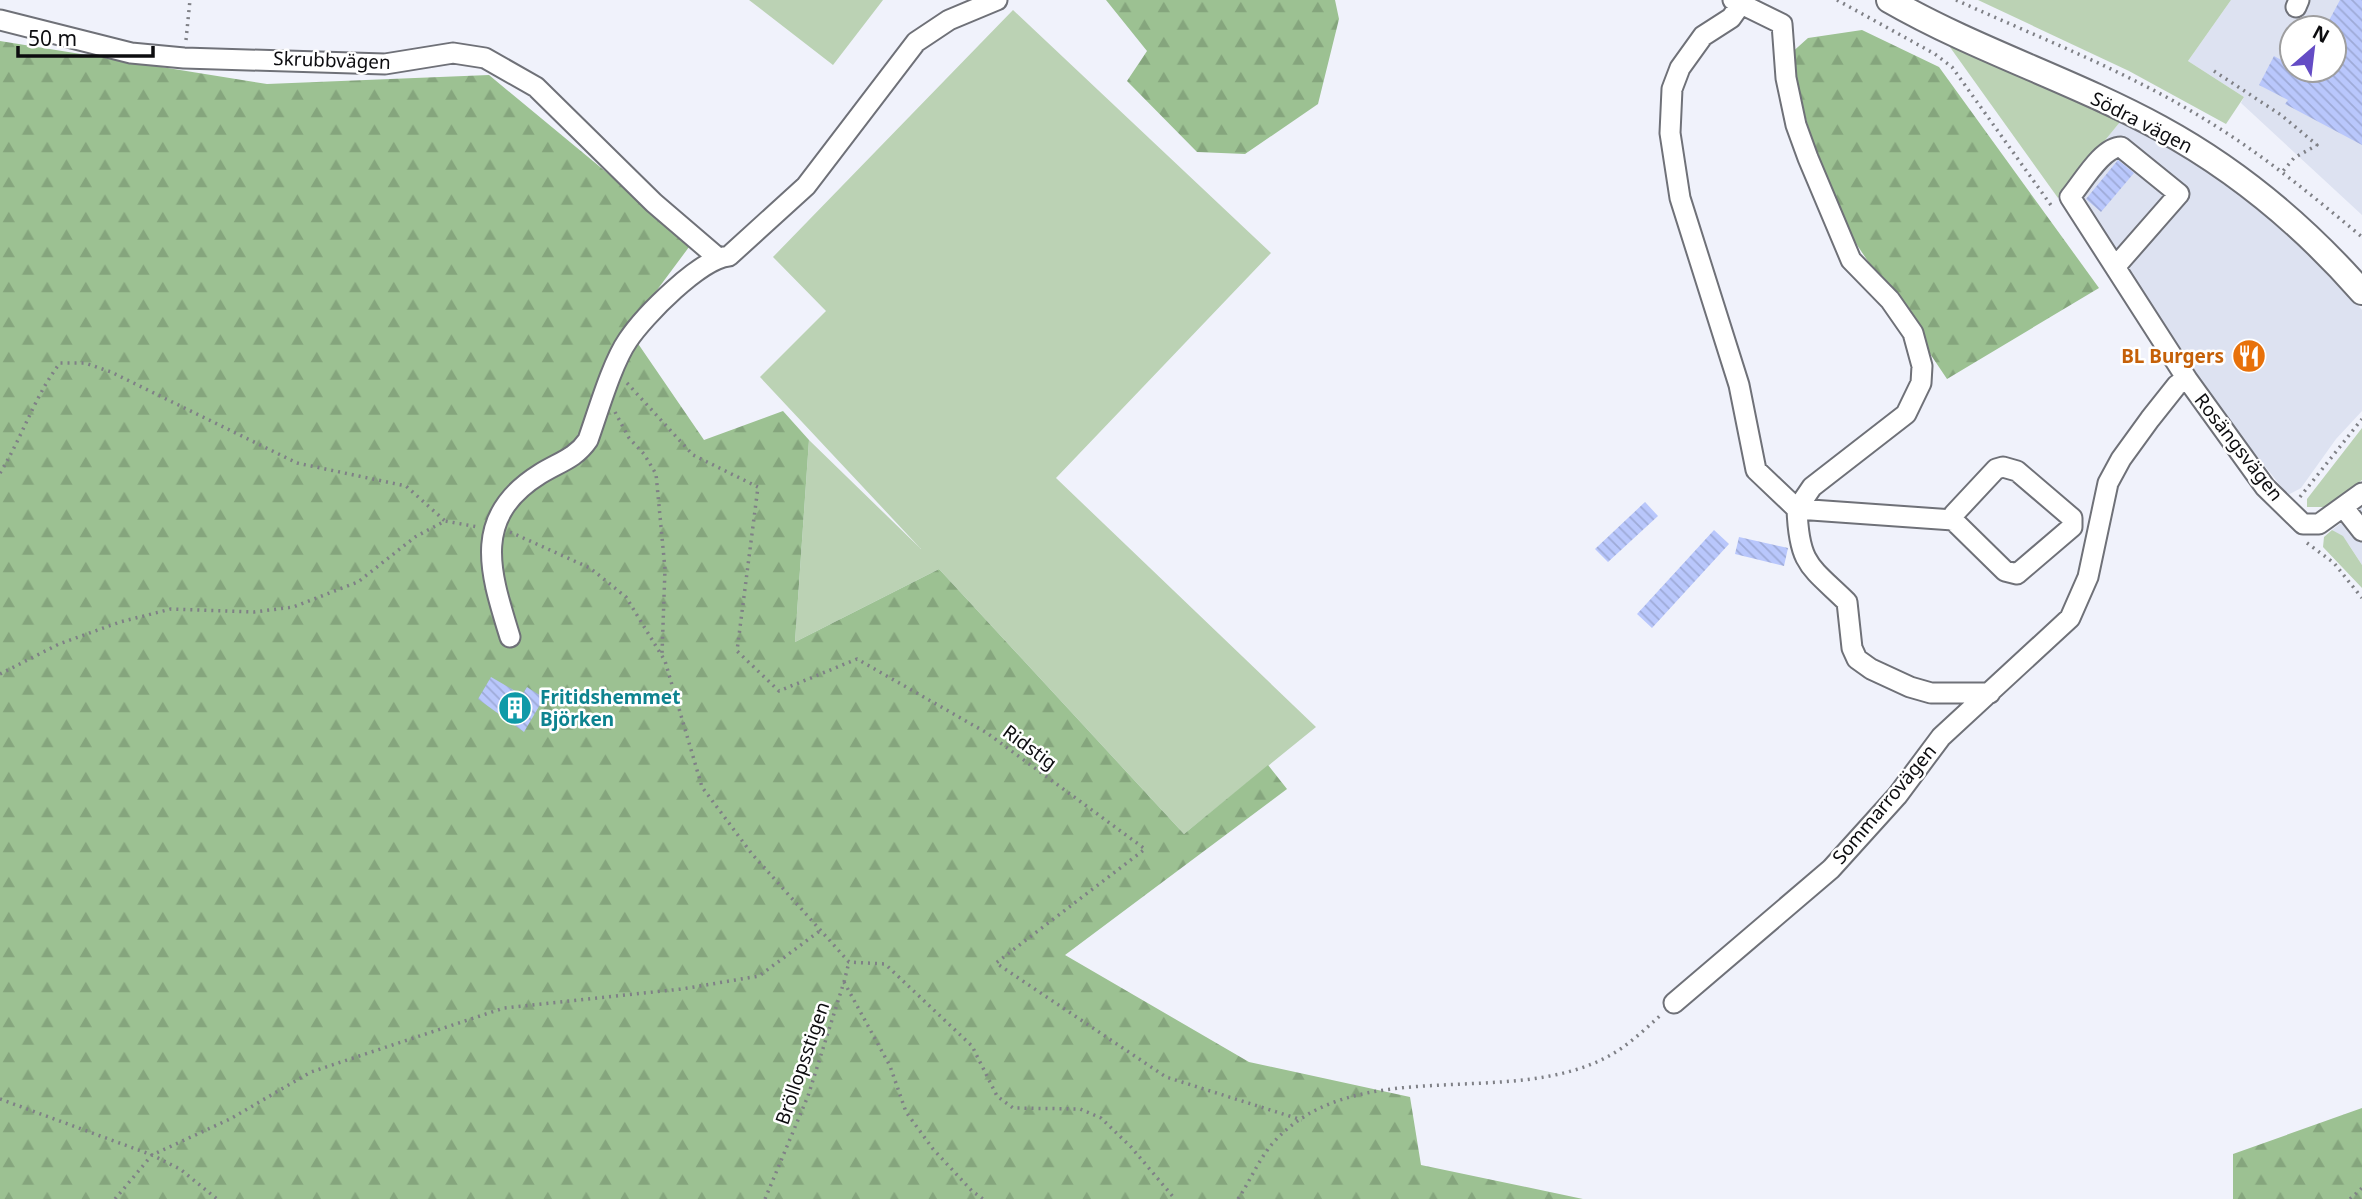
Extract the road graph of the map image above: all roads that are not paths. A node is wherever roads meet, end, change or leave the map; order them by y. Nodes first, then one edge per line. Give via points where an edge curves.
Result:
1 (997, 0) edge
2 (1889, 0) edge
3 (1737, 2) edge
4 (0, 20) edge
5 (717, 257) junction
6 (2116, 266) junction
7 (2362, 292) edge
8 (2182, 382) junction
9 (2362, 493) edge
10 (2103, 498) junction
11 (2344, 508) junction
12 (1797, 509) junction
13 (2070, 515) junction
14 (1953, 520) junction
15 (2362, 531) edge
16 (510, 637) dead end
17 (1990, 693) junction
18 (1674, 1003) road end

1 - 5 street via 949,20 916,41 806,186 729,256
2 - 7 main road, Södra vägen via 2191,146 2280,211
3 - 12 street via 1731,18 1703,36 1680,68 1672,89 1670,133 1680,198 1739,385 1756,470
3 - 12 street via 1782,24 1786,78 1808,158 1850,260 1908,325 1922,366 1921,383 1906,414 1812,487
4 - 5 street, Skrubbvägen via 131,53 184,58 385,64 453,52 485,58 536,87 654,203
5 - 16 street via 667,297 627,341 579,453 540,474 508,500 494,529 490,551
6 - 6 street via 2179,194 2121,146 2106,154 2070,197
6 - 8 street
8 - 10 street, Sommarrovägen via 2121,459
8 - 11 street, Rosängsvägen via 2265,487 2303,524 2319,524
9 - 11 street, Rosängsvägen
10 - 13 street
10 - 17 street, Sommarrovägen via 2088,577 2070,618
11 - 15 street
12 - 14 street
12 - 17 street via 1802,557 1847,602 1857,659 1910,687 1951,694
13 - 14 street via 2017,471 2003,467 1996,469
13 - 14 street via 2072,527 2013,574
17 - 18 street, Sommarrovägen via 1932,746 1896,796 1830,869

